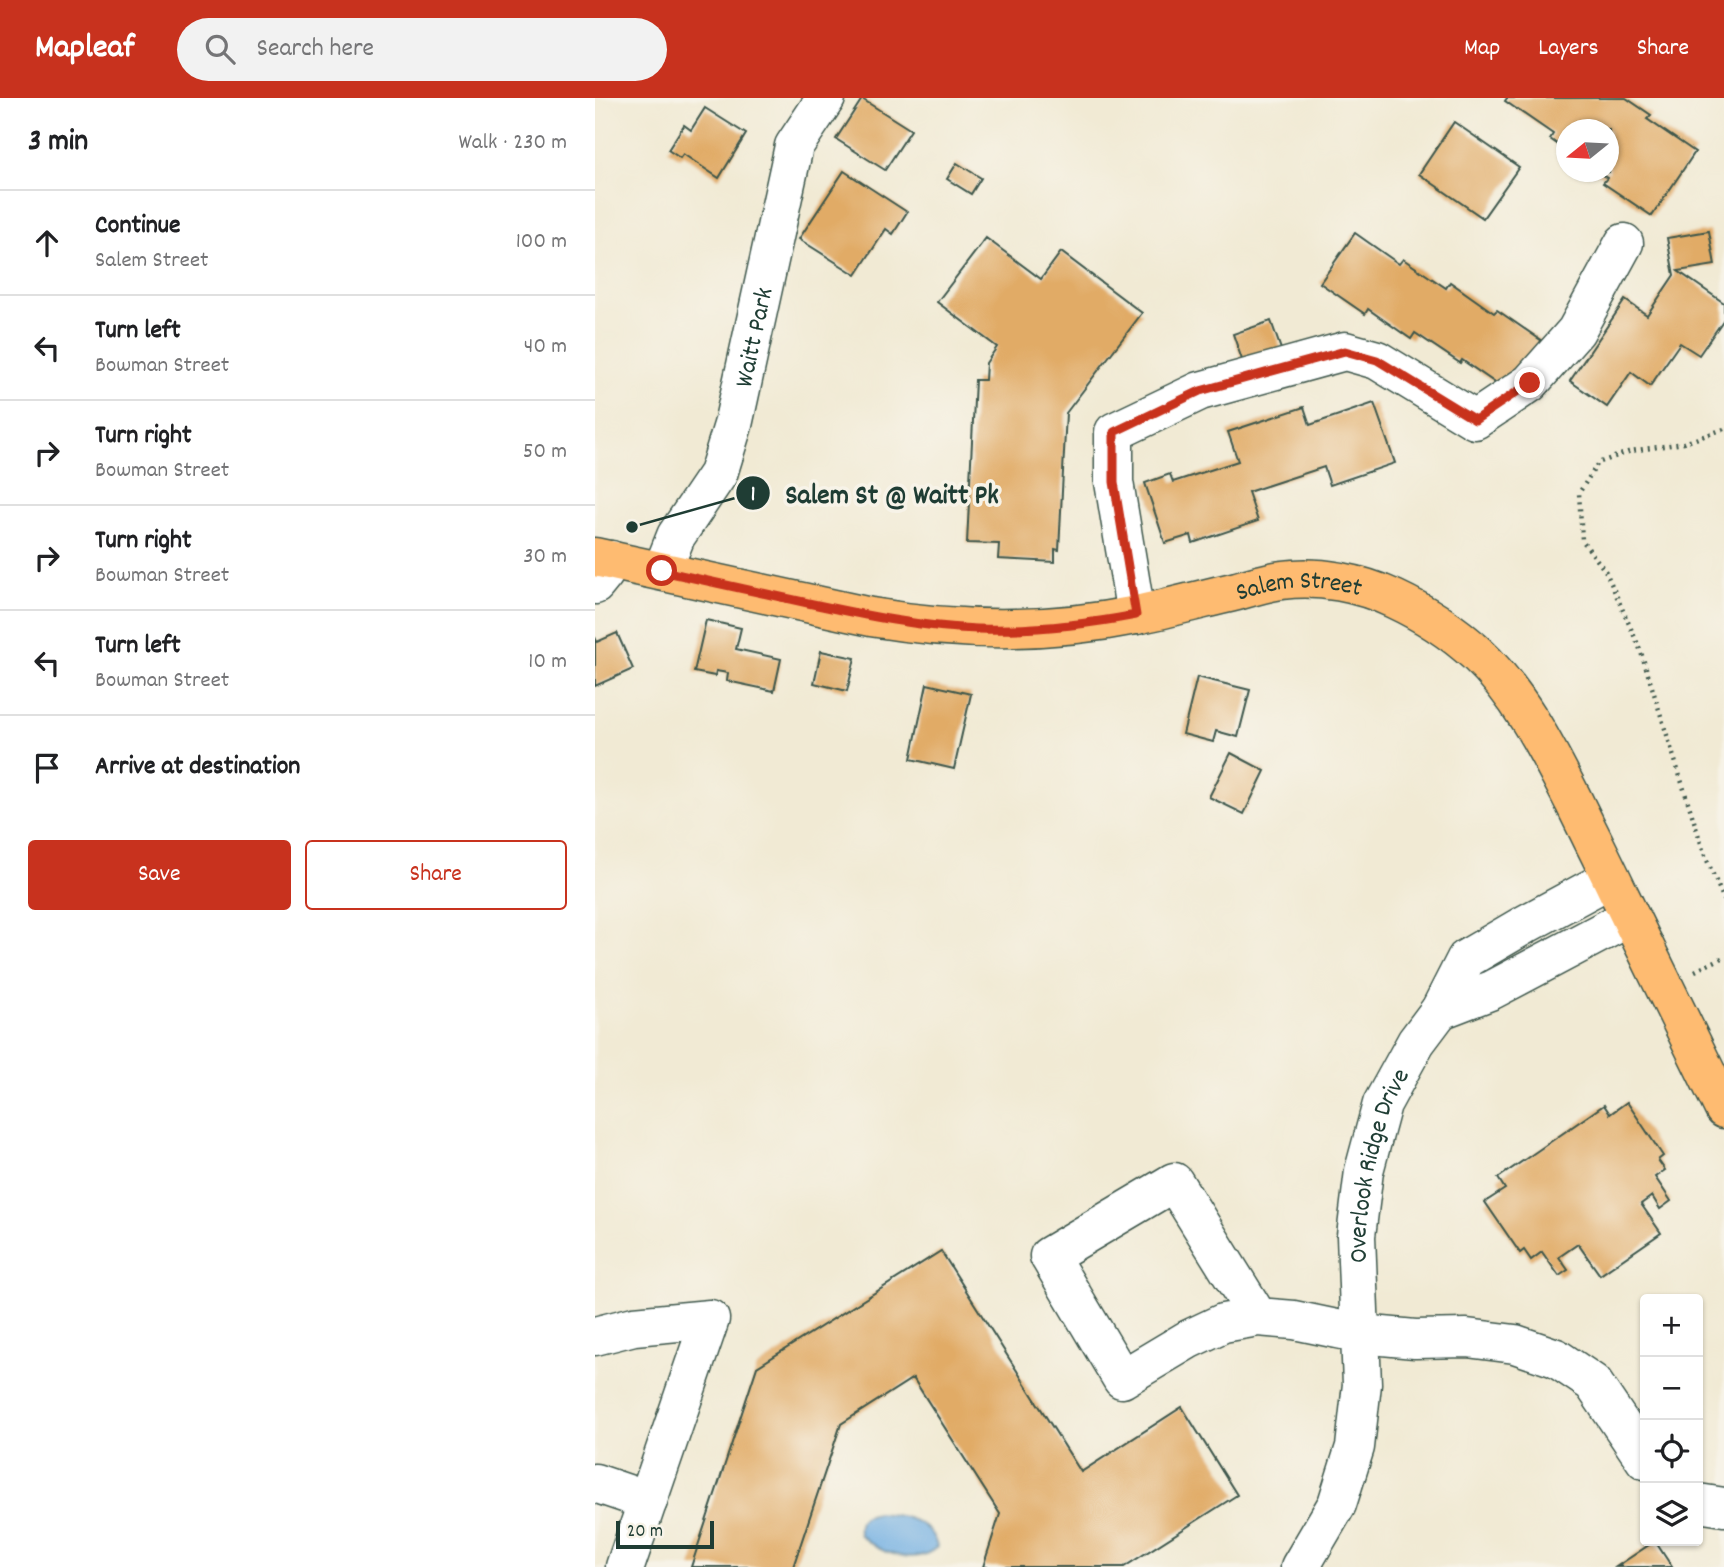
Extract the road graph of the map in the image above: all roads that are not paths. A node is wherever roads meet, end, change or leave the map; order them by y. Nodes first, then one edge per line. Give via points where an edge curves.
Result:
1 (825, 98) edge
2 (1624, 243) dead end
3 (600, 567) edge
4 (662, 571) junction
5 (1136, 615) junction
6 (1611, 878) junction
7 (1630, 917) junction
8 (1440, 1010) junction
9 (1724, 1109) edge
10 (1258, 1317) junction
11 (1361, 1334) junction
12 (595, 1336) edge
13 (1640, 1453) edge
14 (595, 1483) edge
15 (648, 1501) junction
16 (1703, 1504) edge
17 (1724, 1507) edge
18 (625, 1567) edge
19 (1300, 1567) edge

1 - 4 street, Waitt Park via 794,146 733,425 718,474 673,541
2 - 5 street via 1576,331 1530,383 1475,420 1377,360 1345,351 1200,391 1114,432 1114,482
3 - 4 main road, Salem Street
4 - 5 main road, Salem Street via 871,617 946,627 1039,629
5 - 6 main road, Salem Street via 1282,580 1309,579 1357,585 1414,609 1470,648 1517,702 1553,761
6 - 7 main road, Salem Street
6 - 8 street, Overlook Ridge Drive via 1466,959
7 - 8 street via 1492,990
7 - 9 main road, Salem Street
8 - 11 street, Overlook Ridge Drive via 1416,1042 1382,1104 1364,1171 1356,1236
10 - 10 street via 1223,1323 1122,1379 1049,1256 1174,1182
10 - 11 street
11 - 13 street via 1467,1338 1515,1344 1556,1358 1593,1383
11 - 19 street, Overlook Ridge Drive via 1362,1384 1355,1447 1337,1504
12 - 15 street via 634,1326 710,1319
14 - 15 street
15 - 18 street
16 - 17 street

